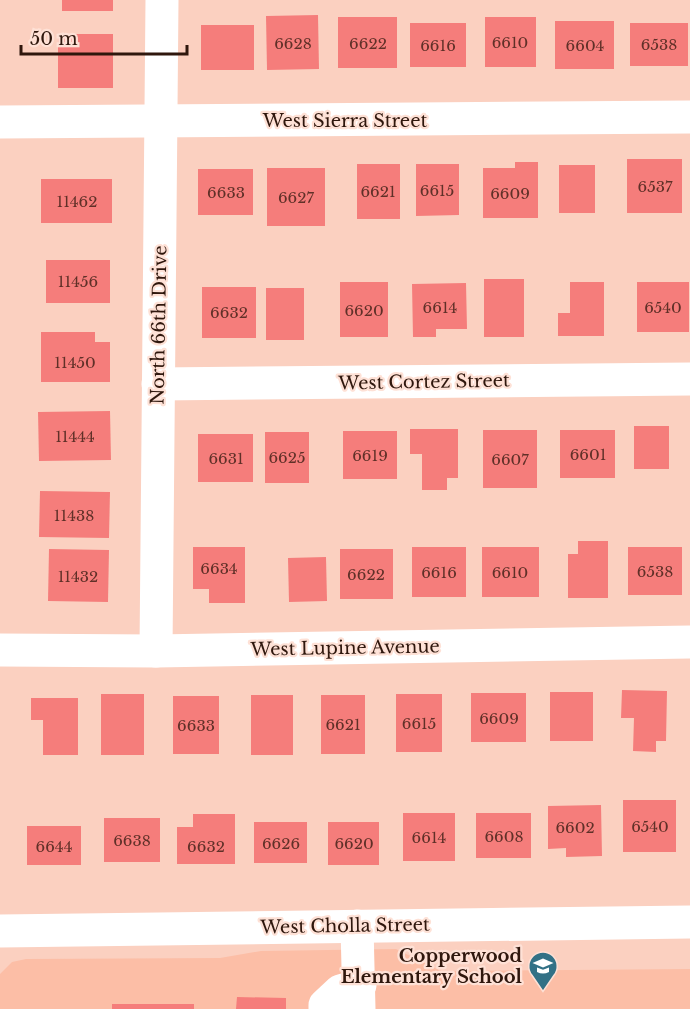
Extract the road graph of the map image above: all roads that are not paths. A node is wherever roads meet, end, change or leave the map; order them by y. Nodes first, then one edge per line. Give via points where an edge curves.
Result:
1 (162, 0) edge
2 (690, 117) edge
3 (162, 122) junction
4 (0, 123) edge
5 (690, 379) edge
6 (158, 384) junction
7 (690, 642) edge
8 (0, 650) edge
9 (156, 651) junction
10 (690, 922) edge
11 (357, 926) junction
12 (0, 931) edge
13 (360, 997) edge
14 (325, 1009) edge

1 - 3 street, North 66th Drive
2 - 3 street, West Sierra Street
3 - 4 street, West Sierra Street
3 - 6 street, North 66th Drive
5 - 6 street, West Cortez Street
6 - 9 street, North 66th Drive
7 - 9 street, West Lupine Avenue
8 - 9 street, West Lupine Avenue
10 - 11 street, West Cholla Street
11 - 12 street, West Cholla Street
11 - 13 street
13 - 14 street via 340,991

